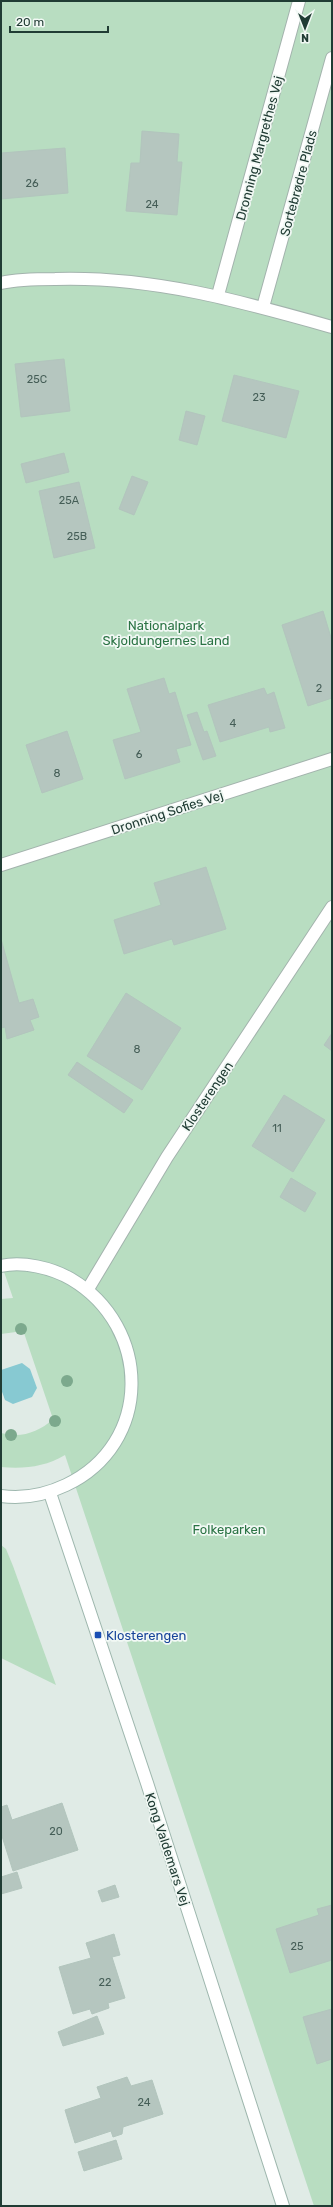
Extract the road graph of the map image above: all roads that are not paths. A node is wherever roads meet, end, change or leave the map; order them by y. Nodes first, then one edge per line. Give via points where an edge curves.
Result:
1 (299, 1) edge
2 (332, 58) edge
3 (1, 283) edge
4 (218, 295) junction
5 (263, 307) junction
6 (332, 327) edge
7 (332, 759) edge
8 (1, 866) edge
9 (332, 906) edge
10 (1, 1266) edge
11 (88, 1289) junction
12 (50, 1493) junction
13 (1, 1496) edge
14 (283, 2206) edge

1 - 4 street, Dronning Margrethes Vej
2 - 5 street, Sortebrødre Plads
3 - 4 street via 75,278 124,280
4 - 5 street
5 - 6 street
7 - 8 street, Dronning Sofies Vej
9 - 11 street, Klosterengen via 166,1157
10 - 11 street via 34,1266 63,1274
11 - 12 street via 114,1318 129,1353 132,1392 122,1429 105,1457 80,1479
12 - 13 street via 15,1498
12 - 14 street, Kong Valdemars Vej via 147,1783

